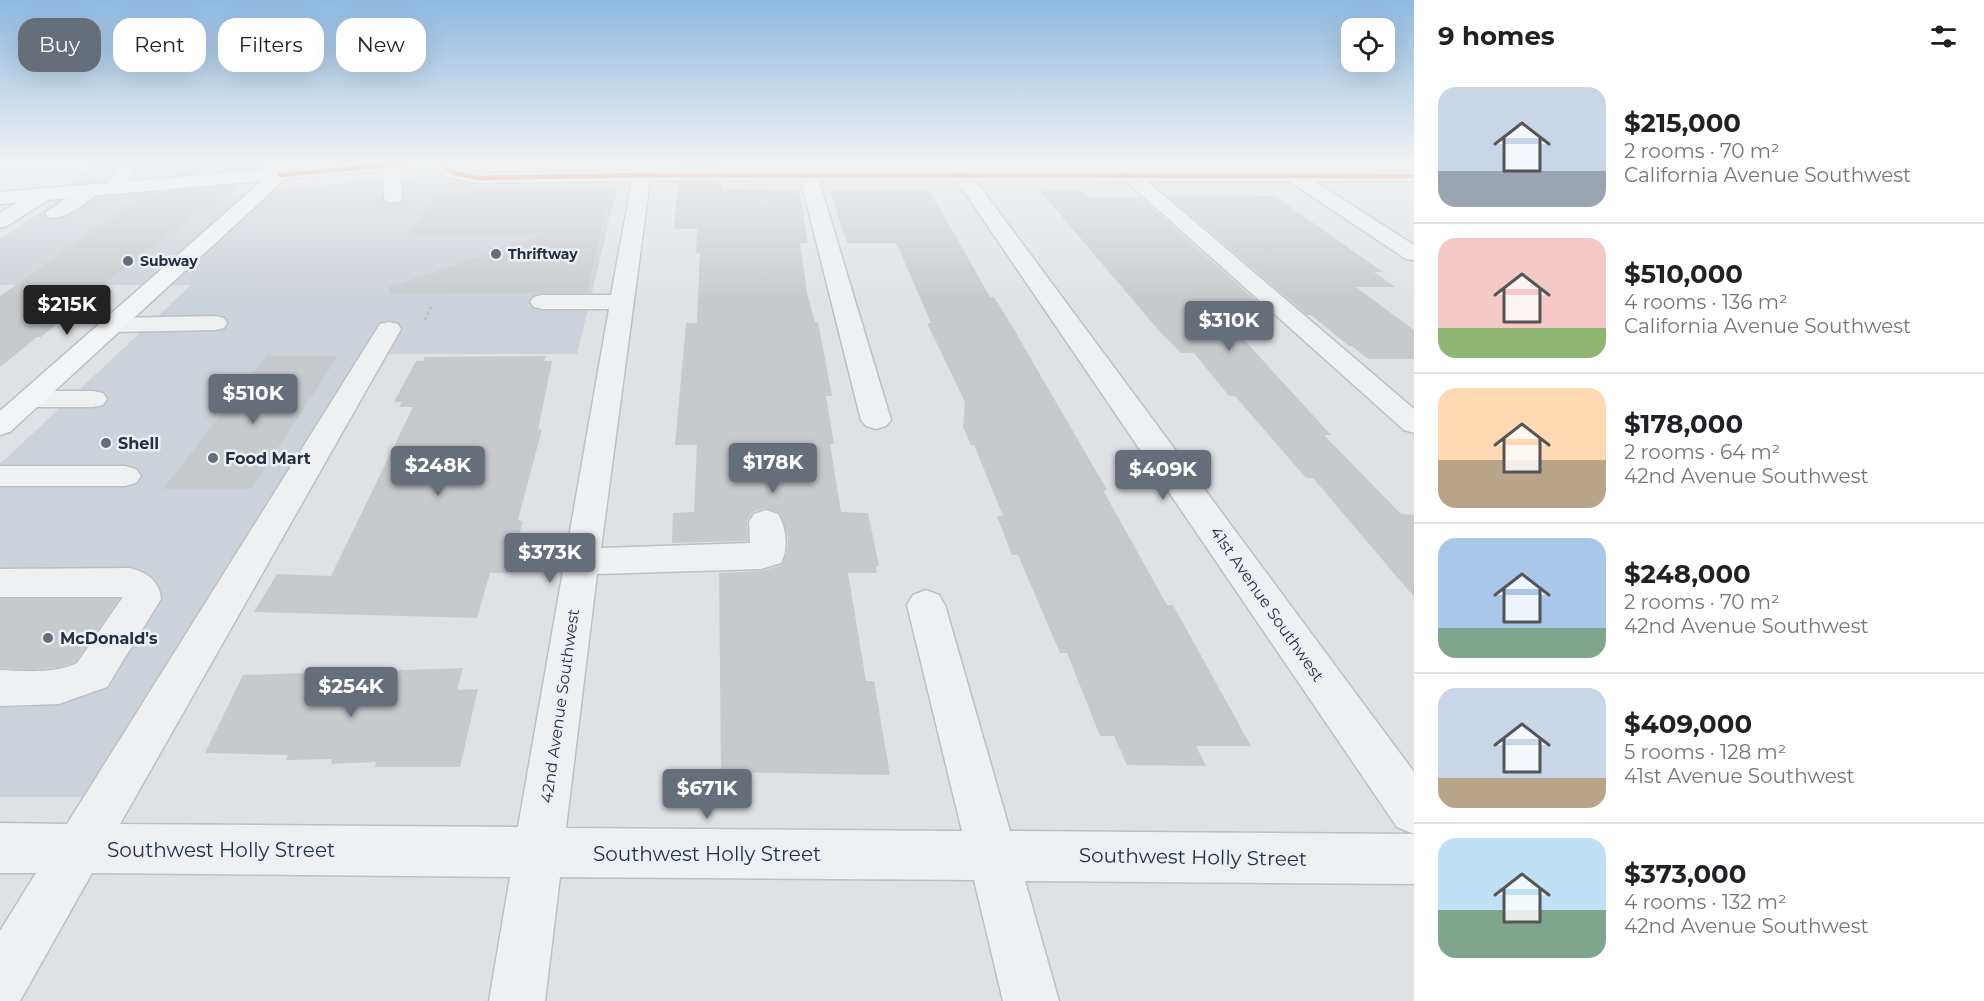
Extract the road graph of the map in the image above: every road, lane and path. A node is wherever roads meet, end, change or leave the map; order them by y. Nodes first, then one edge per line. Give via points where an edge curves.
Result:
1 (23, 209) edge
2 (62, 209) edge
3 (242, 209) edge
4 (637, 209) edge
5 (817, 209) edge
6 (986, 209) edge
7 (1168, 209) edge
8 (1344, 209) edge
9 (55, 213) dead end
10 (0, 222) edge
11 (1414, 254) edge
12 (542, 302) dead end
13 (622, 302) junction
14 (431, 307) dead end
15 (425, 320) dead end
16 (215, 323) dead end
17 (113, 325) junction
18 (389, 330) dead end
19 (30, 399) junction
20 (93, 399) dead end
21 (876, 420) dead end
22 (1414, 424) edge
23 (0, 426) edge
24 (0, 476) edge
25 (125, 476) dead end
26 (765, 522) dead end
27 (581, 562) junction
28 (0, 583) edge
29 (926, 605) dead end
30 (0, 688) edge
31 (1414, 811) edge
32 (0, 848) edge
33 (80, 849) junction
34 (538, 853) junction
35 (991, 855) junction
36 (1414, 860) edge
37 (0, 982) edge
38 (517, 1001) edge
39 (1031, 1001) edge

1 - 10 street
2 - 9 street
3 - 17 main road
4 - 13 street, 42nd Avenue Southwest
5 - 21 street
6 - 31 street, 41st Avenue Southwest
7 - 22 street
8 - 11 street
12 - 13 street
13 - 27 street, 42nd Avenue Southwest
14 - 15 path
16 - 17 street
17 - 19 main road
18 - 33 street
19 - 20 street
19 - 23 main road
24 - 25 street
26 - 27 street via 768,554 761,556
27 - 34 street, 42nd Avenue Southwest
28 - 30 street via 130,582 138,585 142,598 92,675 71,686
29 - 35 street
32 - 33 street, Southwest Holly Street
33 - 34 street, Southwest Holly Street
33 - 37 street
34 - 35 street, Southwest Holly Street
34 - 38 street, 42nd Avenue Southwest
35 - 36 street, Southwest Holly Street
35 - 39 street

